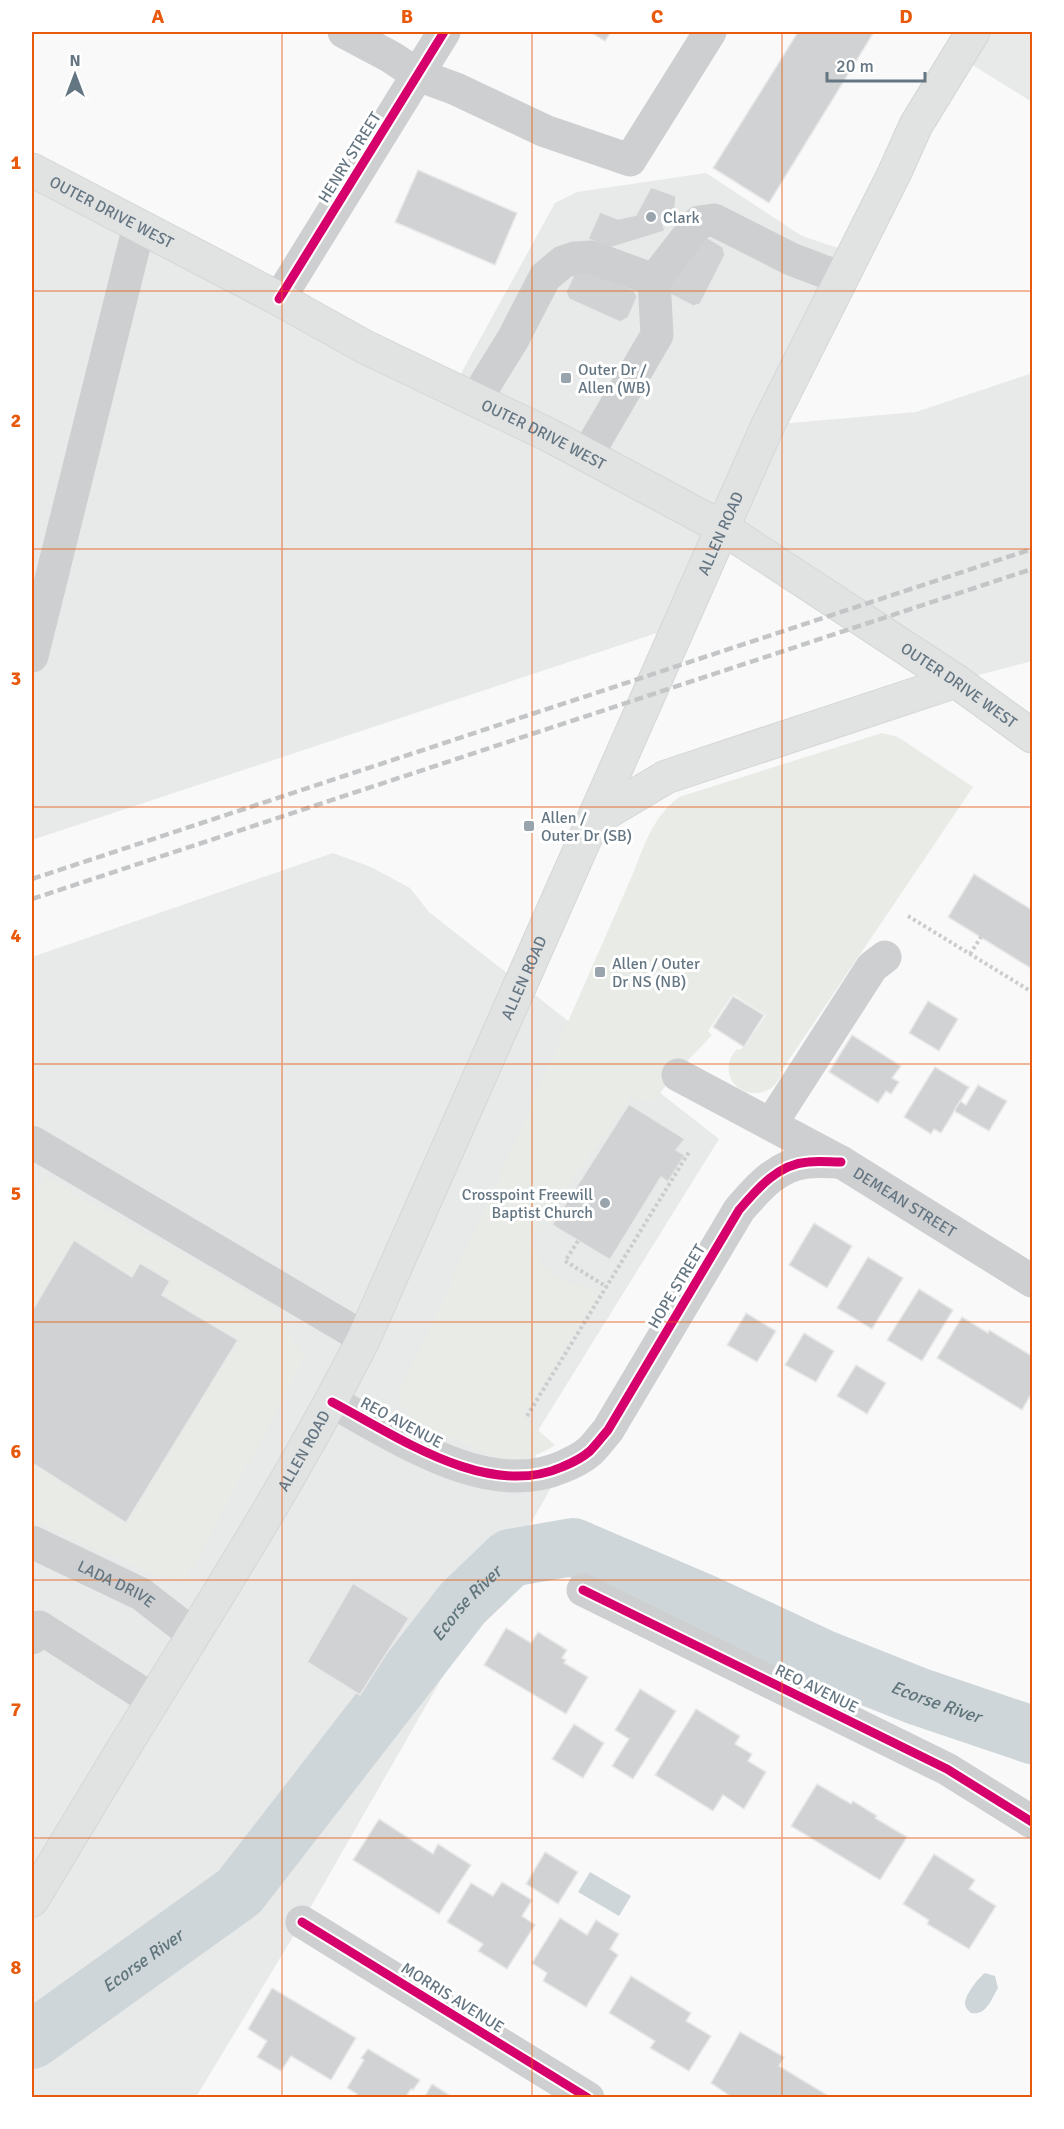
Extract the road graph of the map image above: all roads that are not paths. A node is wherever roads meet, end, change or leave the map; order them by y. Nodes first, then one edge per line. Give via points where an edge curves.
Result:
1 (344, 32) edge
2 (444, 32) edge
3 (710, 32) edge
4 (973, 32) edge
5 (418, 75) junction
6 (32, 170) edge
7 (139, 226) junction
8 (841, 278) junction
9 (654, 280) junction
10 (279, 299) junction
11 (476, 399) junction
12 (587, 455) junction
13 (723, 528) junction
14 (32, 656) edge
15 (956, 681) junction
16 (1032, 736) edge
17 (594, 820) junction
18 (885, 957) dead end
19 (678, 1075) dead end
20 (771, 1124) junction
21 (32, 1142) edge
22 (841, 1162) junction
23 (1032, 1281) edge
24 (364, 1338) junction
25 (332, 1402) junction
26 (563, 1467) joint
27 (32, 1542) edge
28 (583, 1590) dead end
29 (34, 1629) edge
30 (194, 1635) junction
31 (153, 1700) junction
32 (1032, 1822) edge
33 (32, 1896) edge
34 (302, 1922) dead end
35 (588, 2097) edge

1 - 5 street
2 - 5 street, HENRY STREET
3 - 5 street via 630,160 545,131 456,88
4 - 8 main road, ALLEN ROAD via 916,125
5 - 10 street, HENRY STREET
6 - 7 main road, OUTER DRIVE WEST
7 - 10 main road, OUTER DRIVE WEST
7 - 14 street
8 - 9 street via 791,259 714,220 699,222
8 - 13 main road, ALLEN ROAD via 768,425
9 - 11 street via 591,257 563,262 545,277
9 - 12 street via 657,335
10 - 11 main road, OUTER DRIVE WEST via 365,347
11 - 12 main road, OUTER DRIVE WEST
12 - 13 main road, OUTER DRIVE WEST
13 - 15 main road, OUTER DRIVE WEST
13 - 17 main road, ALLEN ROAD
15 - 16 main road, OUTER DRIVE WEST
15 - 17 main road via 666,777
17 - 24 main road, ALLEN ROAD
18 - 20 street via 872,968
19 - 20 street, DEMEAN STREET
20 - 22 street, DEMEAN STREET
21 - 24 street
22 - 23 street, DEMEAN STREET
22 - 26 street, HOPE STREET via 806,1162 762,1183 739,1210 608,1430 590,1451
24 - 25 main road, ALLEN ROAD
25 - 26 street, REO AVENUE via 443,1461 503,1477 546,1474
25 - 30 main road, ALLEN ROAD
27 - 30 street, LADA DRIVE via 141,1594
28 - 32 street, REO AVENUE via 947,1769
29 - 31 street
30 - 31 main road, ALLEN ROAD
31 - 33 main road, ALLEN ROAD
34 - 35 street, MORRIS AVENUE

